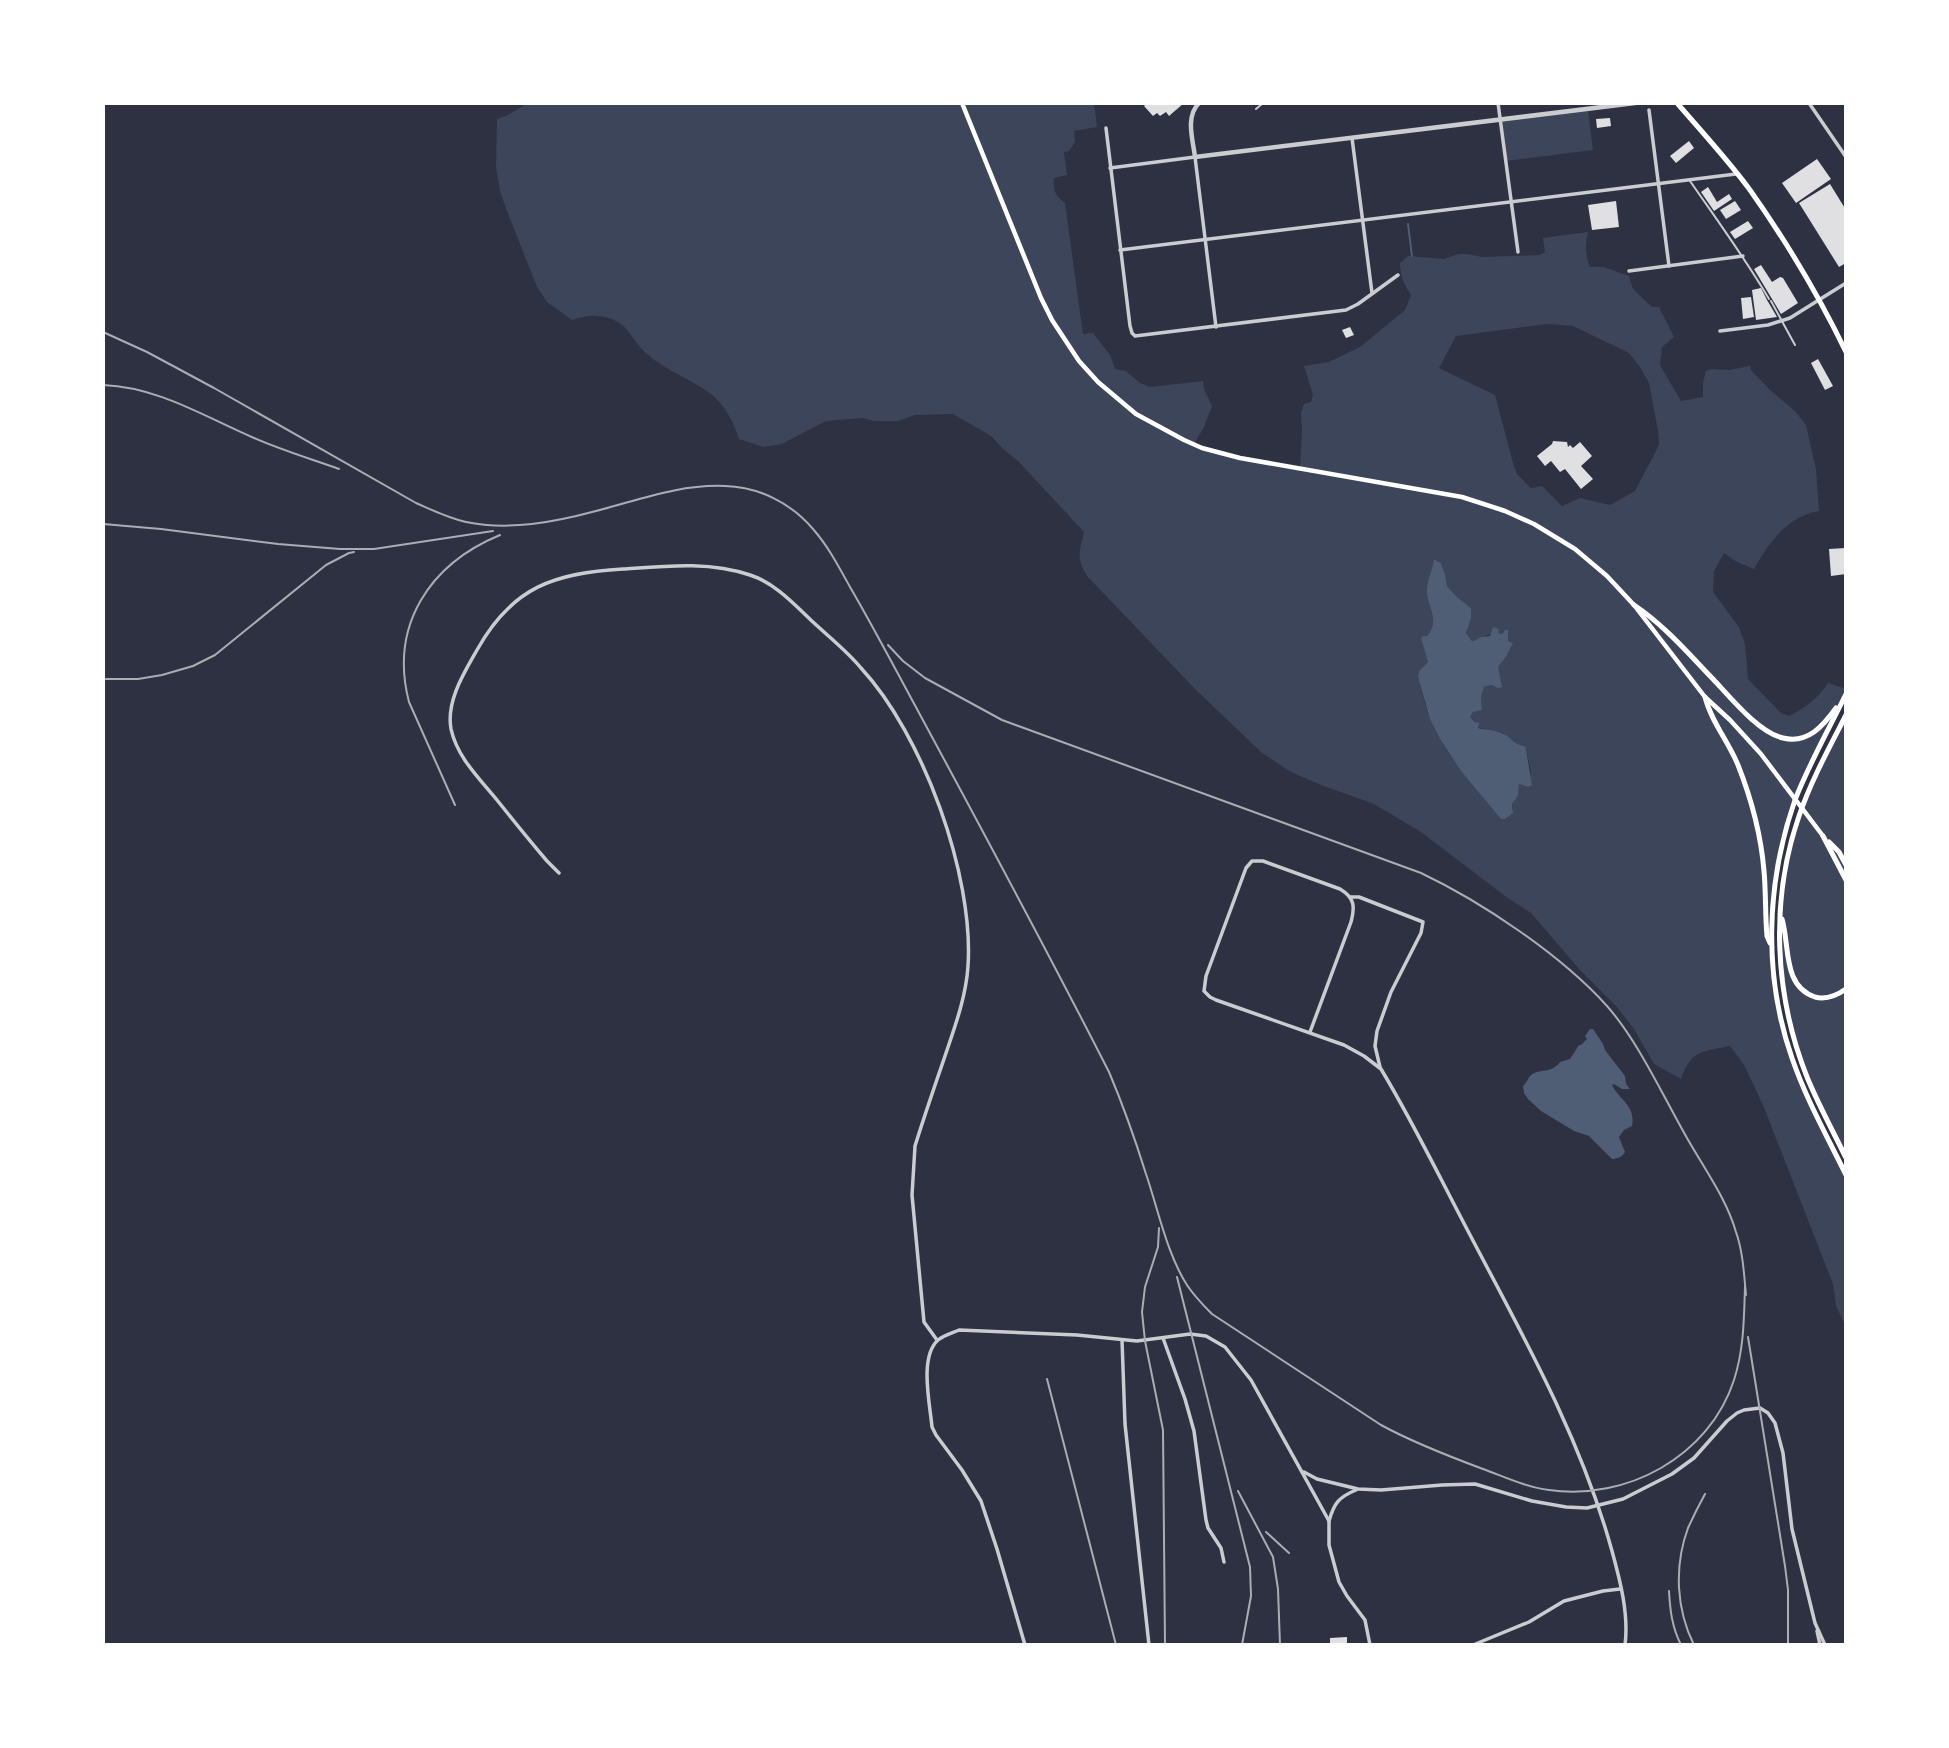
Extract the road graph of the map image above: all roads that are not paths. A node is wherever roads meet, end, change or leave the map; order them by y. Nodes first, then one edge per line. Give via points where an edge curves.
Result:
1 (962, 103) edge
2 (1199, 103) edge
3 (1263, 103) edge
4 (1498, 103) edge
5 (1635, 103) edge
6 (1677, 103) edge
7 (1809, 103) edge
8 (1256, 109) dead end
9 (1649, 110) dead end
10 (1500, 120) junction
11 (1106, 128) dead end
12 (1352, 138) junction
13 (1195, 157) junction
14 (1846, 157) edge
15 (1110, 168) junction
16 (1737, 174) junction
17 (1690, 180) junction
18 (1658, 184) junction
19 (1511, 202) junction
20 (1362, 220) junction
21 (1205, 240) junction
22 (1120, 250) junction
23 (1518, 252) dead end
24 (1743, 256) junction
25 (1669, 266) junction
26 (1629, 271) dead end
27 (1398, 275) dead end
28 (1846, 283) edge
29 (1372, 293) junction
30 (1818, 300) junction
31 (1782, 320) junction
32 (1216, 327) junction
33 (1720, 331) dead end
34 (1795, 345) dead end
35 (1846, 352) edge
36 (1634, 605) junction
37 (1846, 694) edge
38 (1705, 696) junction
39 (1841, 704) junction
40 (1846, 715) edge
41 (1823, 836) junction
42 (1846, 865) edge
43 (559, 873) dead end
44 (1846, 880) edge
45 (1351, 897) junction
46 (1780, 912) junction
47 (1772, 948) junction
48 (1846, 989) edge
49 (1310, 1032) junction
50 (1381, 1069) junction
51 (1846, 1158) edge
52 (1846, 1175) edge
53 (1163, 1338) junction
54 (937, 1340) junction
55 (1122, 1340) junction
56 (1302, 1471) junction
57 (1358, 1489) junction
58 (1598, 1506) junction
59 (1329, 1521) junction
60 (1224, 1562) dead end
61 (1620, 1589) junction
62 (1025, 1645) edge
63 (1149, 1645) edge
64 (1370, 1645) edge
65 (1473, 1645) edge
66 (1625, 1645) edge
67 (1822, 1645) edge

1 - 36 main road via 1052,320 1079,361 1127,407 1176,436 1224,455 1444,493 1492,506 1534,524 1575,550
2 - 13 street via 1191,117
3 - 8 lane
4 - 10 street
5 - 10 street
6 - 16 main road
7 - 14 street
9 - 18 street
10 - 12 street
10 - 19 street
11 - 15 street
12 - 13 street
12 - 20 street
13 - 15 street
13 - 21 street
15 - 22 street
16 - 17 street
16 - 30 main road
17 - 18 street
17 - 24 lane
18 - 19 street
18 - 25 street
19 - 20 street
19 - 23 street
20 - 21 street
20 - 29 street
21 - 22 street
21 - 32 street
22 - 32 street via 1135,336
24 - 25 street
24 - 31 lane
25 - 26 street
27 - 29 street
28 - 30 street
29 - 32 street via 1346,310
30 - 31 street
30 - 35 main road
31 - 33 street
31 - 34 lane
36 - 38 main road
36 - 39 main road via 1662,626 1760,726 1782,738 1810,736
37 - 39 main road
38 - 41 main road via 1745,736
38 - 47 main road via 1751,801
39 - 47 main road via 1787,826 1774,889
40 - 46 main road via 1798,817
41 - 42 main road
41 - 44 main road
43 - 54 street via 466,763 450,721 462,677 485,635 496,619 527,593 553,580 604,570 685,565 731,569 768,583 862,668 893,710 926,772 953,848 967,925 967,983 913,1164 924,1322
45 - 49 street via 1353,916
45 - 49 street via 1263,861 1249,862 1206,976 1204,990 1210,997
45 - 50 street via 1423,922 1377,1031 1375,1046
46 - 48 main road via 1789,965 1801,989 1823,998
46 - 51 main road via 1781,974 1792,1030 1806,1075
47 - 52 main road via 1792,1057
49 - 50 street via 1355,1050
50 - 58 street via 1538,1363
53 - 55 street
53 - 56 street via 1194,1334 1225,1347 1251,1380
53 - 60 street via 1194,1431 1208,1528
54 - 55 street via 959,1330
54 - 62 street via 928,1359 932,1427 981,1501
55 - 63 street via 1127,1444
56 - 57 street
56 - 59 street
57 - 58 street via 1475,1484 1532,1501
57 - 59 street via 1344,1494
58 - 61 street
58 - 67 street via 1672,1474 1737,1413 1760,1408 1776,1423 1792,1529
59 - 64 street via 1329,1545 1339,1582 1365,1620
61 - 65 street via 1564,1601 1529,1622
61 - 66 street

